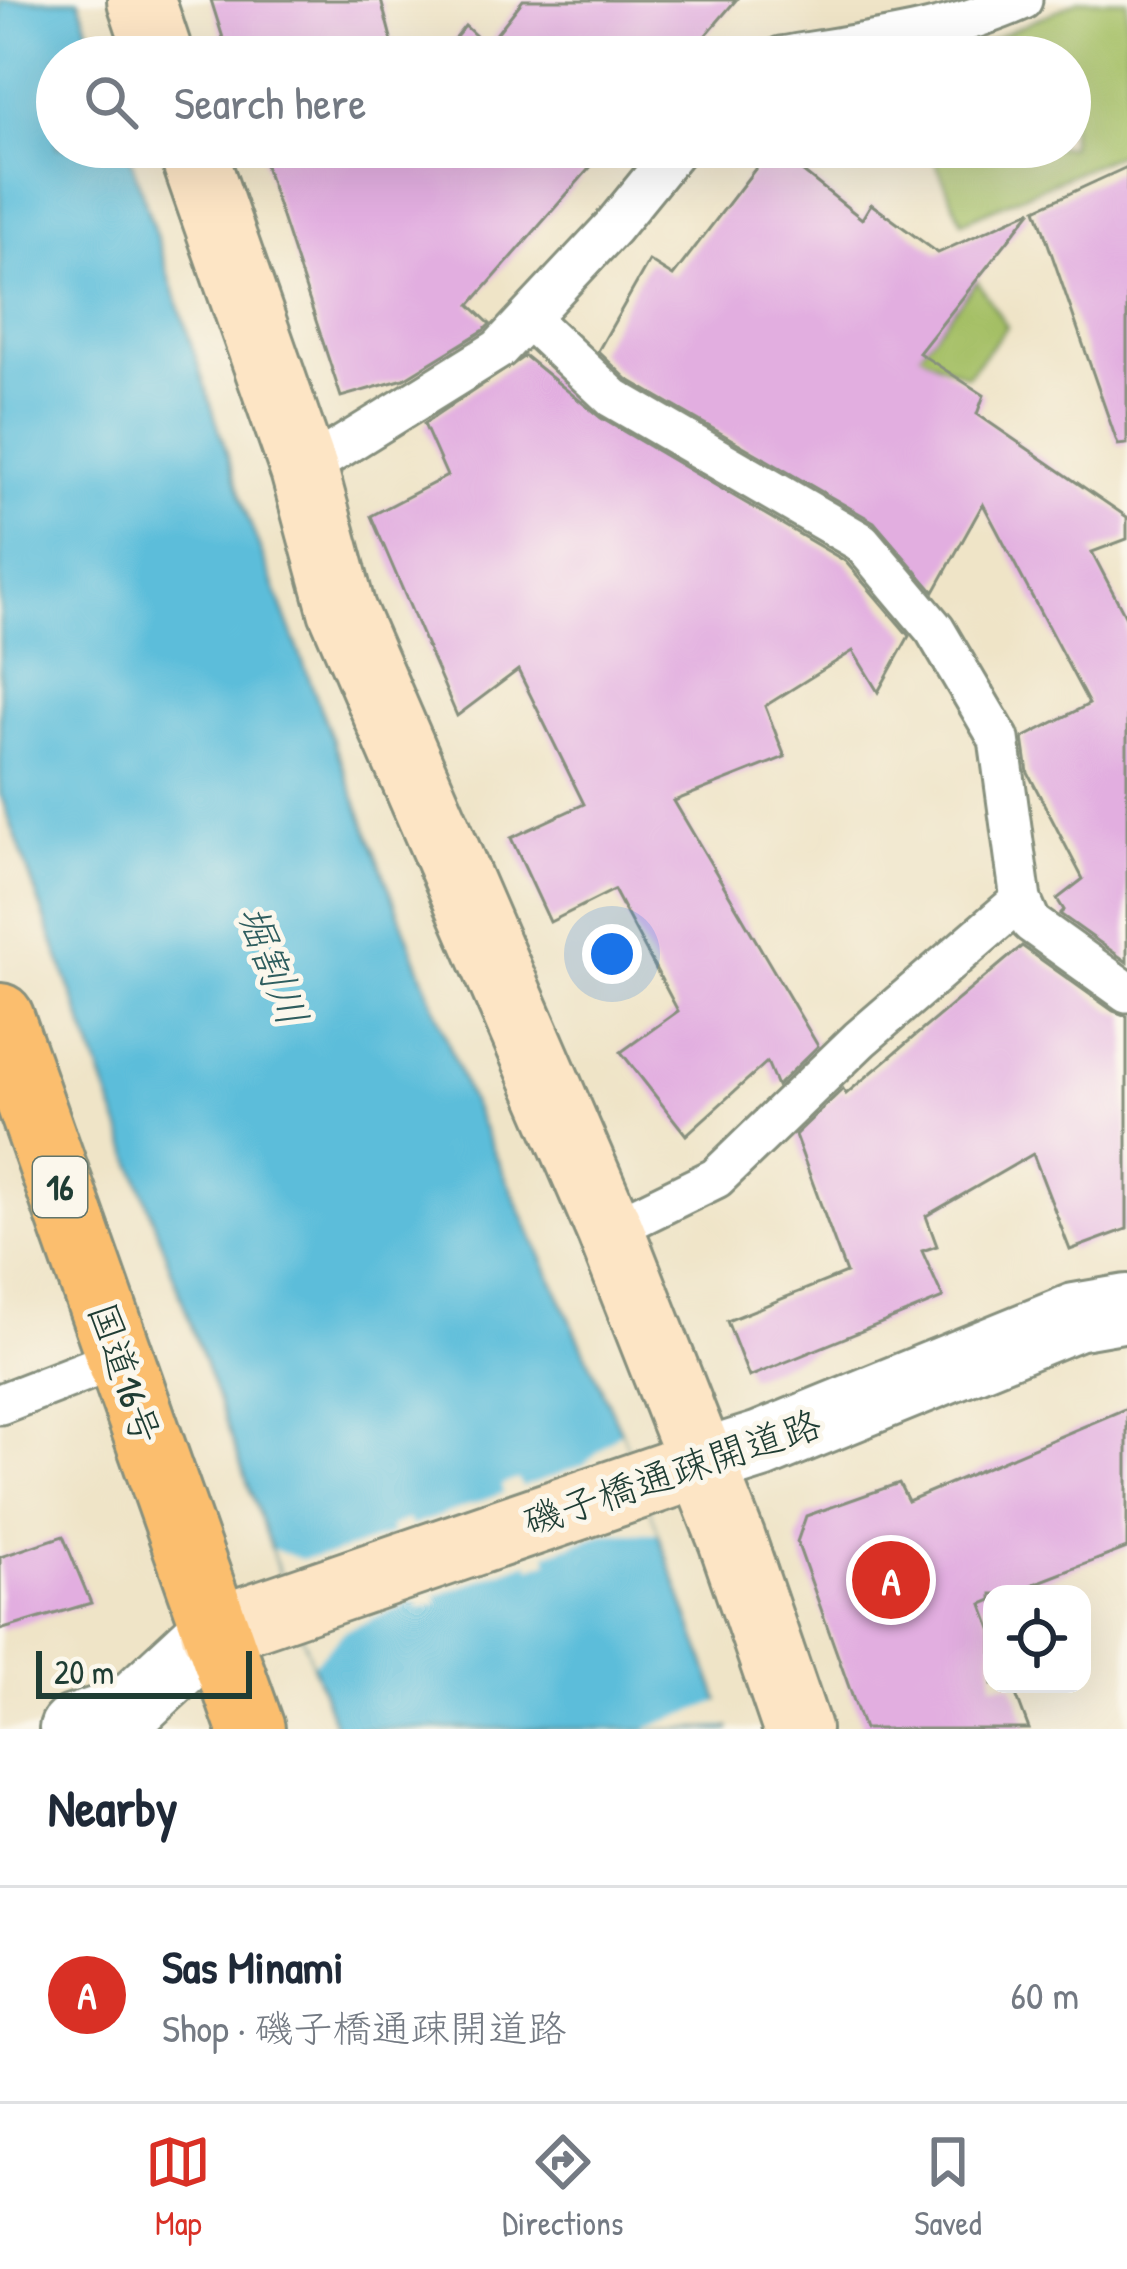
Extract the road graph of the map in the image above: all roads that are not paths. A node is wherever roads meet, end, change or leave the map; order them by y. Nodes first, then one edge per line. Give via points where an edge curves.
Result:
1 (141, 0) edge
2 (1022, 0) edge
3 (153, 36) edge
4 (906, 36) edge
5 (198, 168) edge
6 (661, 168) edge
7 (528, 318) junction
8 (304, 470) junction
9 (1021, 900) junction
10 (1127, 992) edge
11 (0, 1017) edge
12 (610, 1230) junction
13 (1127, 1307) edge
14 (119, 1358) junction
15 (0, 1403) edge
16 (670, 1473) junction
17 (214, 1631) junction
18 (73, 1729) edge
19 (251, 1729) edge
20 (797, 1729) edge

1 - 3 street
2 - 4 lane
5 - 8 street
6 - 7 lane
7 - 8 lane via 499,350
7 - 9 lane via 614,398 861,542 935,630 999,739
8 - 12 street via 342,610
9 - 10 lane via 1031,923
9 - 12 lane via 716,1178
11 - 14 highway, 国道16号 / 16
12 - 16 street
13 - 16 street, 磯子橋通疎開道路 via 1075,1317 761,1445
14 - 15 lane
14 - 17 highway, 国道16号 / 16
16 - 17 street, 磯子橋通疎開道路
16 - 20 street
17 - 18 street via 129,1710
17 - 19 highway, 国道16号 / 16

